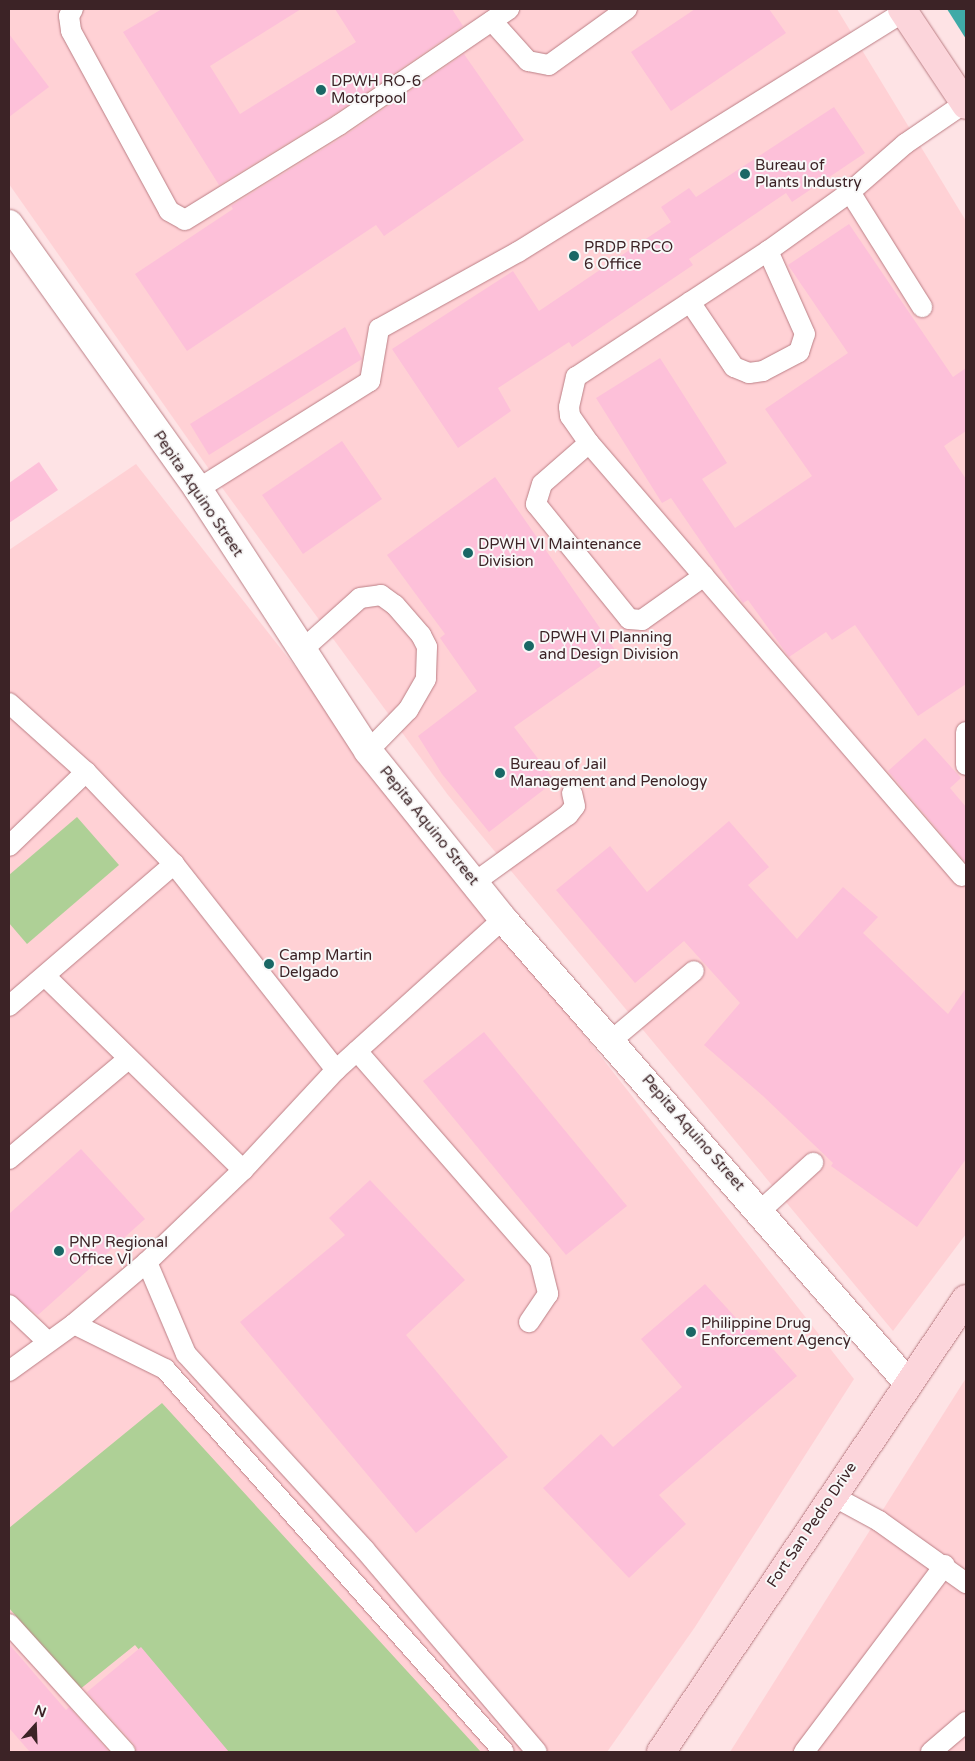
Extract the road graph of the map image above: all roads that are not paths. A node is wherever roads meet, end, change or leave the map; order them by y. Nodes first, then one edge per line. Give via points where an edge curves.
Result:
1 (73, 9) edge
2 (509, 9) edge
3 (627, 9) edge
4 (902, 10) edge
5 (492, 21) junction
6 (966, 104) edge
7 (850, 192) junction
8 (9, 224) edge
9 (768, 251) junction
10 (690, 302) junction
11 (922, 307) dead end
12 (589, 443) junction
13 (198, 489) junction
14 (704, 576) junction
15 (300, 651) junction
16 (9, 703) edge
17 (966, 732) edge
18 (368, 751) junction
19 (966, 765) edge
20 (86, 772) junction
21 (572, 793) dead end
22 (9, 846) edge
23 (174, 864) junction
24 (962, 876) dead end
25 (475, 882) junction
26 (503, 919) junction
27 (694, 971) dead end
28 (46, 977) junction
29 (10, 1004) edge
30 (612, 1040) junction
31 (357, 1051) junction
32 (127, 1060) junction
33 (336, 1070) junction
34 (9, 1159) edge
35 (813, 1163) dead end
36 (243, 1170) junction
37 (760, 1211) junction
38 (146, 1262) junction
39 (966, 1299) edge
40 (9, 1305) edge
41 (529, 1322) dead end
42 (74, 1324) junction
43 (47, 1341) junction
44 (186, 1354) junction
45 (165, 1369) junction
46 (9, 1371) edge
47 (908, 1383) junction
48 (831, 1495) junction
49 (365, 1550) junction
50 (945, 1565) junction
51 (343, 1572) junction
52 (966, 1582) edge
53 (9, 1624) edge
54 (966, 1722) edge
55 (125, 1752) edge
56 (504, 1752) edge
57 (537, 1752) edge
58 (661, 1752) edge
59 (804, 1752) edge
60 (931, 1752) edge

1 - 5 lane via 69,16 72,31 169,211 185,220 339,125
2 - 5 lane
3 - 5 lane via 549,65 528,61
4 - 6 main road
4 - 13 lane via 518,252 379,329 370,381
6 - 7 lane via 905,144
7 - 9 lane
7 - 11 lane
8 - 13 street, Pepita Aquino Street
9 - 10 lane
9 - 10 lane via 805,334 799,352 763,371 749,373 734,367
10 - 12 lane via 576,376 569,398 570,416
12 - 14 lane
12 - 14 lane via 542,484 536,504 629,619 642,620
13 - 15 street, Pepita Aquino Street
14 - 24 lane
15 - 18 street, Pepita Aquino Street
15 - 18 lane via 360,598 381,595 395,605 421,635 427,647 426,679 408,710
16 - 20 lane
17 - 19 lane
18 - 25 street, Pepita Aquino Street
20 - 22 lane
20 - 23 lane
21 - 25 lane via 575,806 568,815
23 - 28 lane
23 - 33 lane
25 - 26 street, Pepita Aquino Street
26 - 30 street, Pepita Aquino Street
26 - 31 lane
27 - 30 lane
28 - 29 lane
28 - 32 lane
30 - 37 street, Pepita Aquino Street
31 - 33 lane
31 - 41 lane via 540,1261 548,1294
32 - 34 lane
32 - 36 lane
33 - 36 lane
35 - 37 lane
36 - 38 lane
37 - 47 street, Pepita Aquino Street
38 - 42 lane
38 - 44 lane
39 - 47 main road, Fort San Pedro Drive
40 - 43 lane
42 - 43 lane
42 - 45 lane
43 - 46 lane
44 - 45 lane
44 - 49 lane
45 - 51 lane
47 - 48 main road, Fort San Pedro Drive
48 - 50 lane via 879,1521
48 - 58 main road, Fort San Pedro Drive
49 - 51 lane
49 - 57 lane
50 - 52 lane
50 - 59 lane
51 - 56 lane
53 - 55 lane
54 - 60 lane

